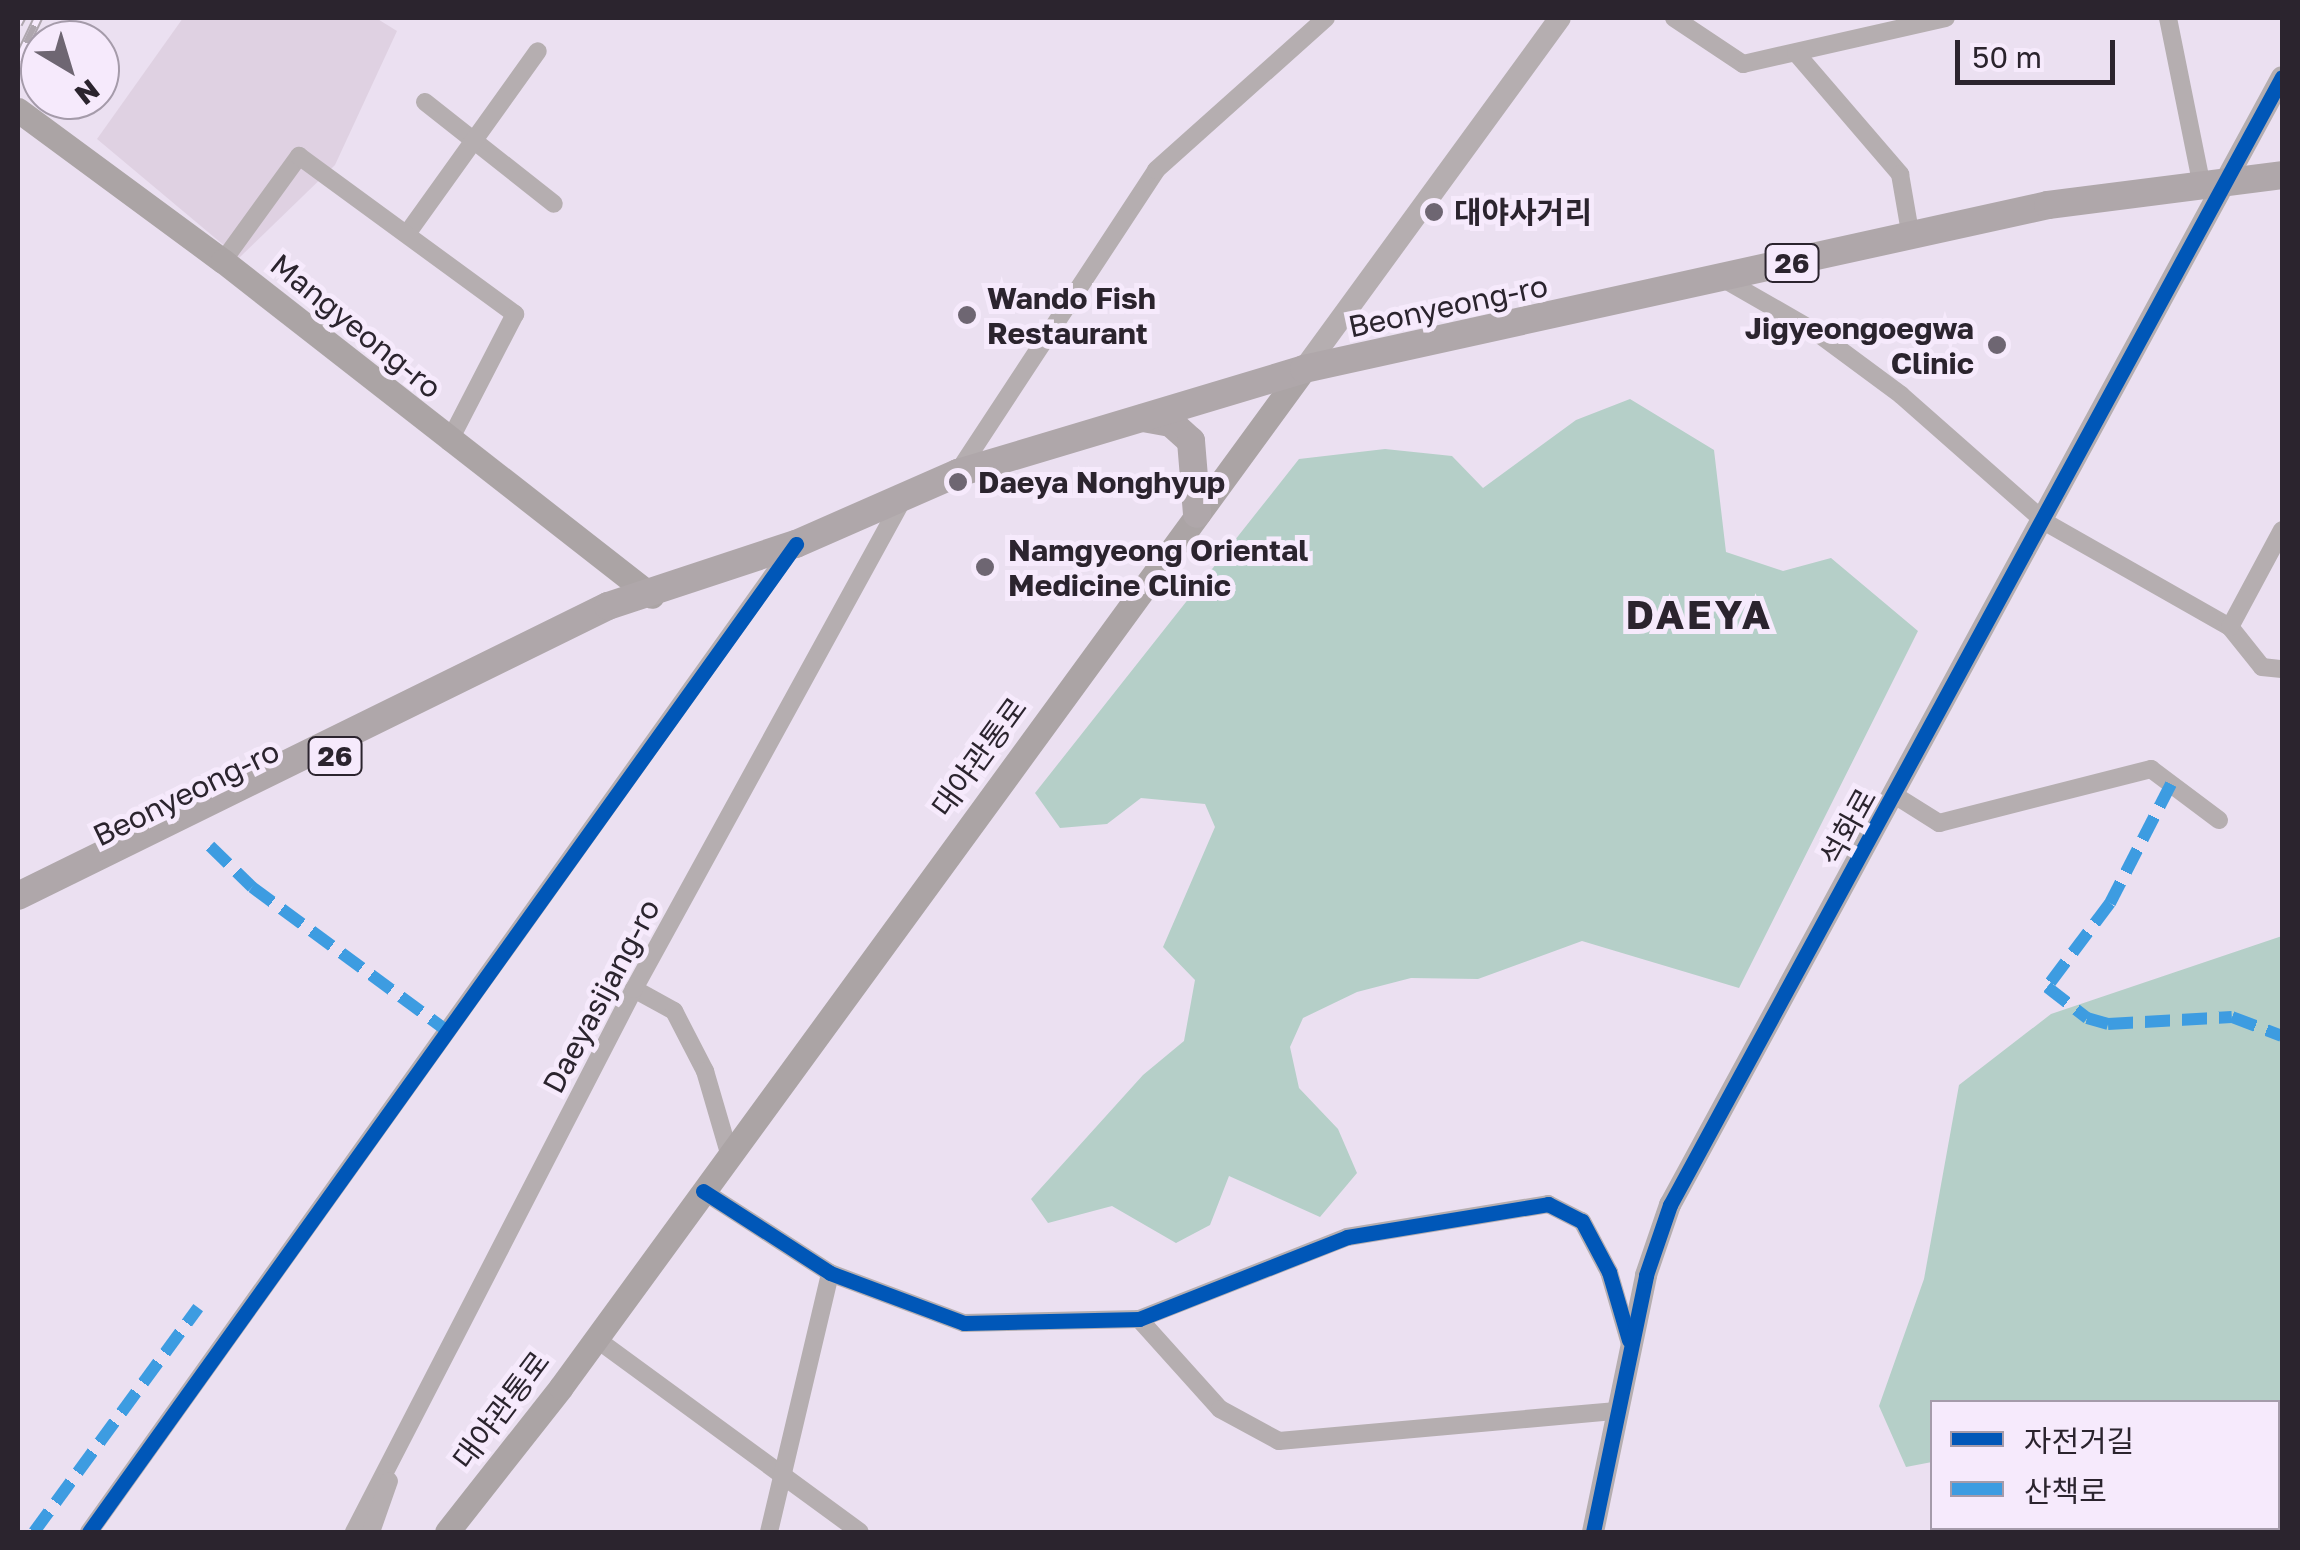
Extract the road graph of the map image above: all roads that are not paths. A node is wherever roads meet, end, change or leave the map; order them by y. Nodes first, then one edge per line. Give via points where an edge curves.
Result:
1 (1326, 18) edge
2 (1560, 18) edge
3 (1674, 18) edge
4 (1946, 18) edge
5 (2168, 18) edge
6 (538, 51) dead end
7 (1796, 53) junction
8 (2282, 77) edge
9 (425, 102) dead end
10 (18, 110) edge
11 (474, 138) junction
12 (2282, 175) edge
13 (2232, 178) junction
14 (2201, 182) junction
15 (554, 204) dead end
16 (409, 231) junction
17 (1911, 238) junction
18 (223, 261) junction
19 (1726, 280) junction
20 (1304, 369) junction
21 (1142, 417) junction
22 (449, 442) junction
23 (958, 473) junction
24 (907, 492) junction
25 (1198, 514) junction
26 (2045, 522) junction
27 (2282, 530) edge
28 (796, 544) junction
29 (652, 596) junction
30 (2230, 627) junction
31 (2282, 669) edge
32 (1896, 796) junction
33 (2219, 820) dead end
34 (18, 896) edge
35 (18, 914) edge
36 (634, 989) junction
37 (730, 1153) junction
38 (702, 1191) junction
39 (830, 1273) junction
40 (1139, 1319) junction
41 (595, 1338) junction
42 (1630, 1344) junction
43 (1614, 1412) junction
44 (414, 1413) junction
45 (782, 1476) junction
46 (89, 1532) edge
47 (354, 1532) edge
48 (371, 1532) edge
49 (447, 1532) edge
50 (769, 1532) edge
51 (860, 1532) edge
52 (1593, 1532) edge

1 - 23 street via 1156,170
2 - 20 street, 대야관통로
3 - 7 street via 1743,64
4 - 7 street
5 - 14 street
6 - 11 street
7 - 17 street via 1900,174
8 - 13 street, 석화로
9 - 11 street
10 - 18 main road, Mangyeong-ro
11 - 15 street
11 - 16 street
12 - 13 main road, Beonyeong-ro / 26
13 - 14 main road, Beonyeong-ro / 26
13 - 26 street, 석화로
14 - 17 main road, Beonyeong-ro / 26 via 2048,205
16 - 18 street via 300,156
16 - 22 street via 514,314
17 - 19 main road, Beonyeong-ro / 26
18 - 22 main road, Mangyeong-ro
19 - 20 main road, Beonyeong-ro / 26
19 - 26 street via 1816,332 1886,385
20 - 21 main road, Beonyeong-ro / 26
20 - 25 main road, 대야관통로
21 - 23 main road, Beonyeong-ro / 26
21 - 25 main road via 1171,422 1190,441
22 - 29 main road, Mangyeong-ro
23 - 24 main road, Beonyeong-ro / 26
24 - 28 main road, Beonyeong-ro / 26
24 - 36 street, Daeyasijang-ro
25 - 37 main road, 대야관통로
26 - 30 street
26 - 32 street, 석화로
27 - 30 street
28 - 29 main road, Beonyeong-ro / 26
28 - 46 street
29 - 34 main road, Beonyeong-ro / 26 via 591,614
29 - 35 main road, Beonyeong-ro / 26
30 - 31 street via 2262,666
32 - 33 street via 1940,822 2151,769
32 - 42 street, 석화로 via 1670,1205
36 - 37 street via 674,1010 705,1071
36 - 44 street, Daeyasijang-ro
37 - 38 main road, 대야관통로
38 - 39 street
38 - 41 main road, 대야관통로
39 - 40 street via 964,1323
39 - 45 street
40 - 42 street via 1347,1237 1548,1204 1582,1220 1609,1272
40 - 43 street via 1220,1409 1279,1442
41 - 45 street
41 - 49 main road, 대야관통로
42 - 43 street, 석화로
43 - 52 street, 석화로
44 - 47 street, Daeyasijang-ro
44 - 48 street
45 - 50 street
45 - 51 street

